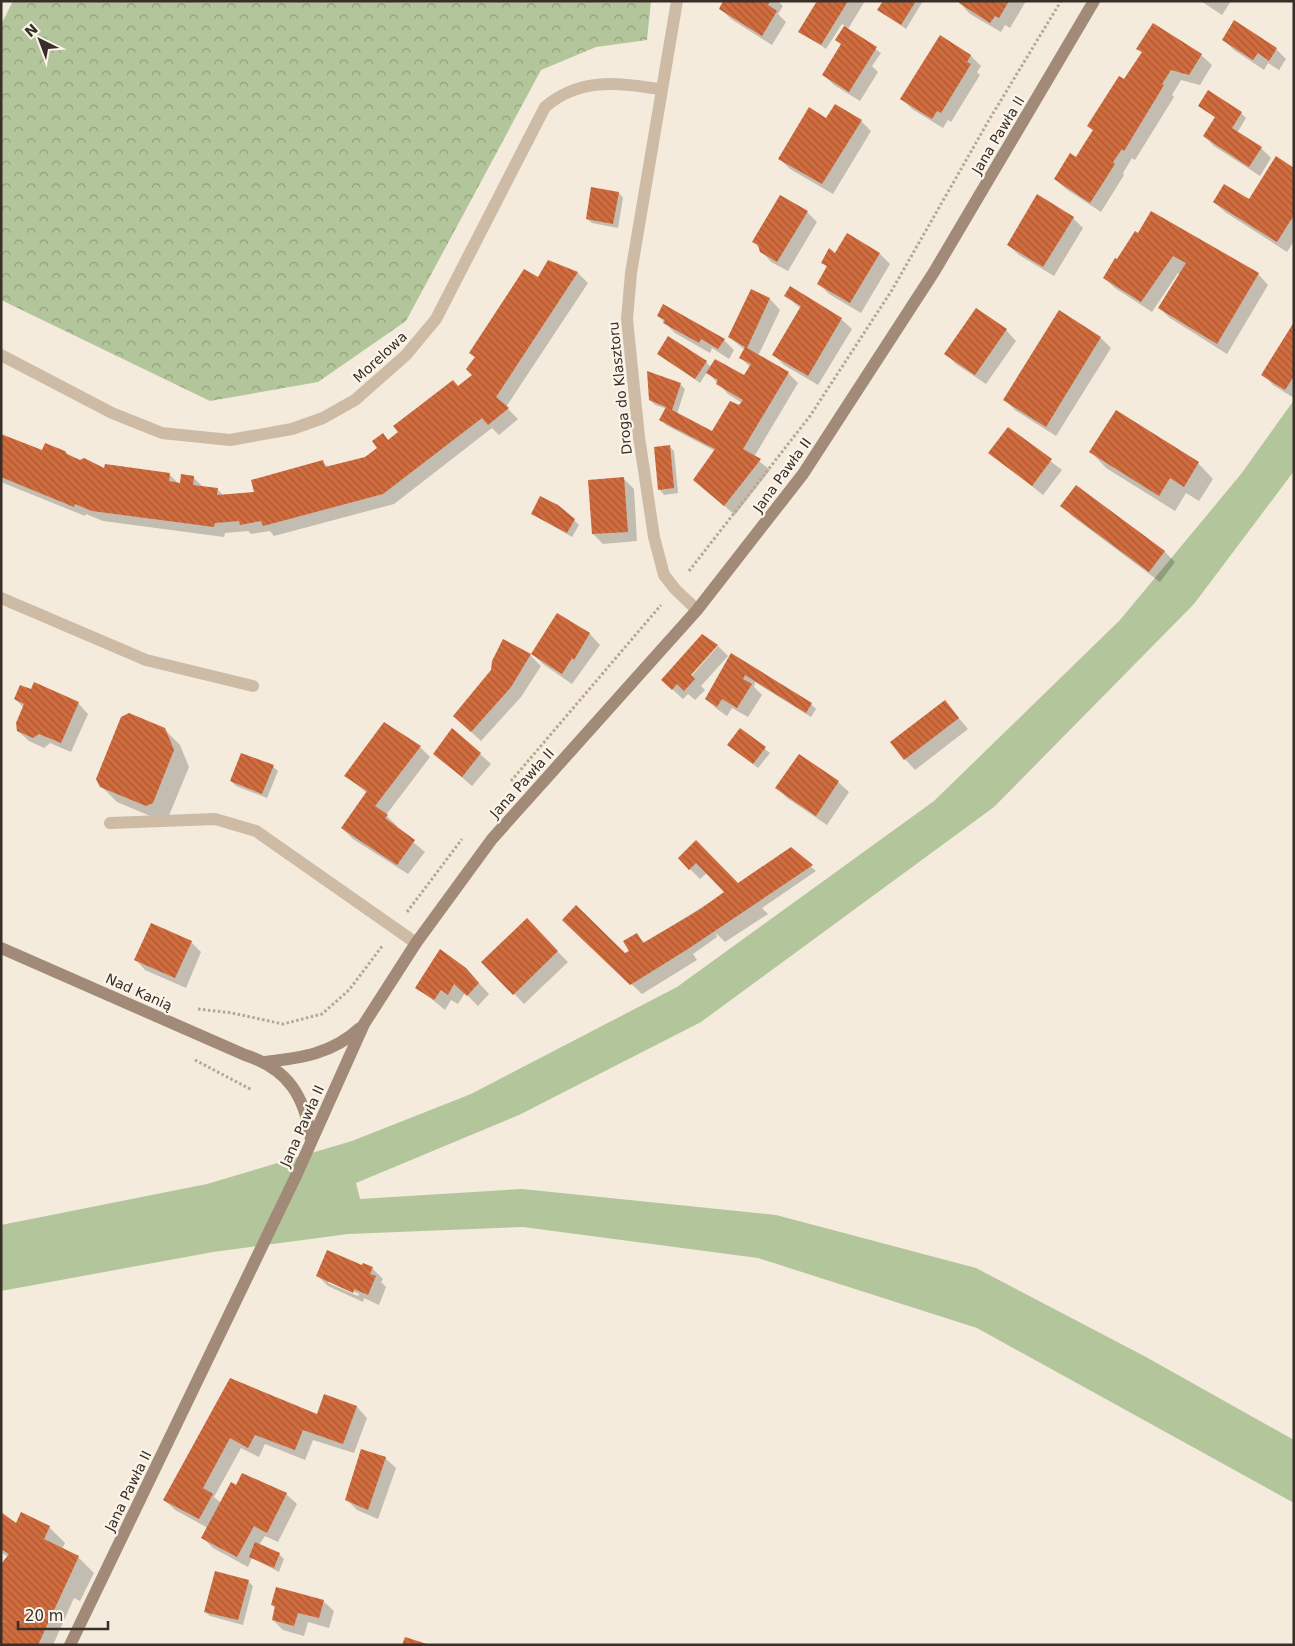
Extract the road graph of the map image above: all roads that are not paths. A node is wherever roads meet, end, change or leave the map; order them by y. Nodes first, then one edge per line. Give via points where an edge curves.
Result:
1 (676, 1) edge
2 (1094, 1) edge
3 (660, 89) junction
4 (1, 355) edge
5 (1, 598) edge
6 (698, 610) junction
7 (253, 686) dead end
8 (110, 824) dead end
9 (416, 943) junction
10 (1, 948) edge
11 (364, 1024) junction
12 (265, 1062) junction
13 (311, 1141) junction
14 (70, 1645) edge

1 - 3 street, Droga do Klasztoru
2 - 6 street, Jana Pawła II via 934,272 803,474
3 - 4 street, Morelowa via 598,83 567,92 545,107 436,319 406,355 355,400 323,418 292,429 230,440 162,433 112,413
3 - 6 street, Droga do Klasztoru via 631,273 628,319 639,437 654,537 664,575 674,589
5 - 7 street via 146,660
6 - 9 street, Jana Pawła II via 492,839
8 - 9 street via 215,819 256,831
9 - 11 street, Jana Pawła II
10 - 12 street, Nad Kanią
11 - 12 street, Nad Kanią via 350,1038 306,1058
11 - 13 street, Jana Pawła II
12 - 13 street, Nad Kanią via 290,1083 301,1098
13 - 14 street, Jana Pawła II

